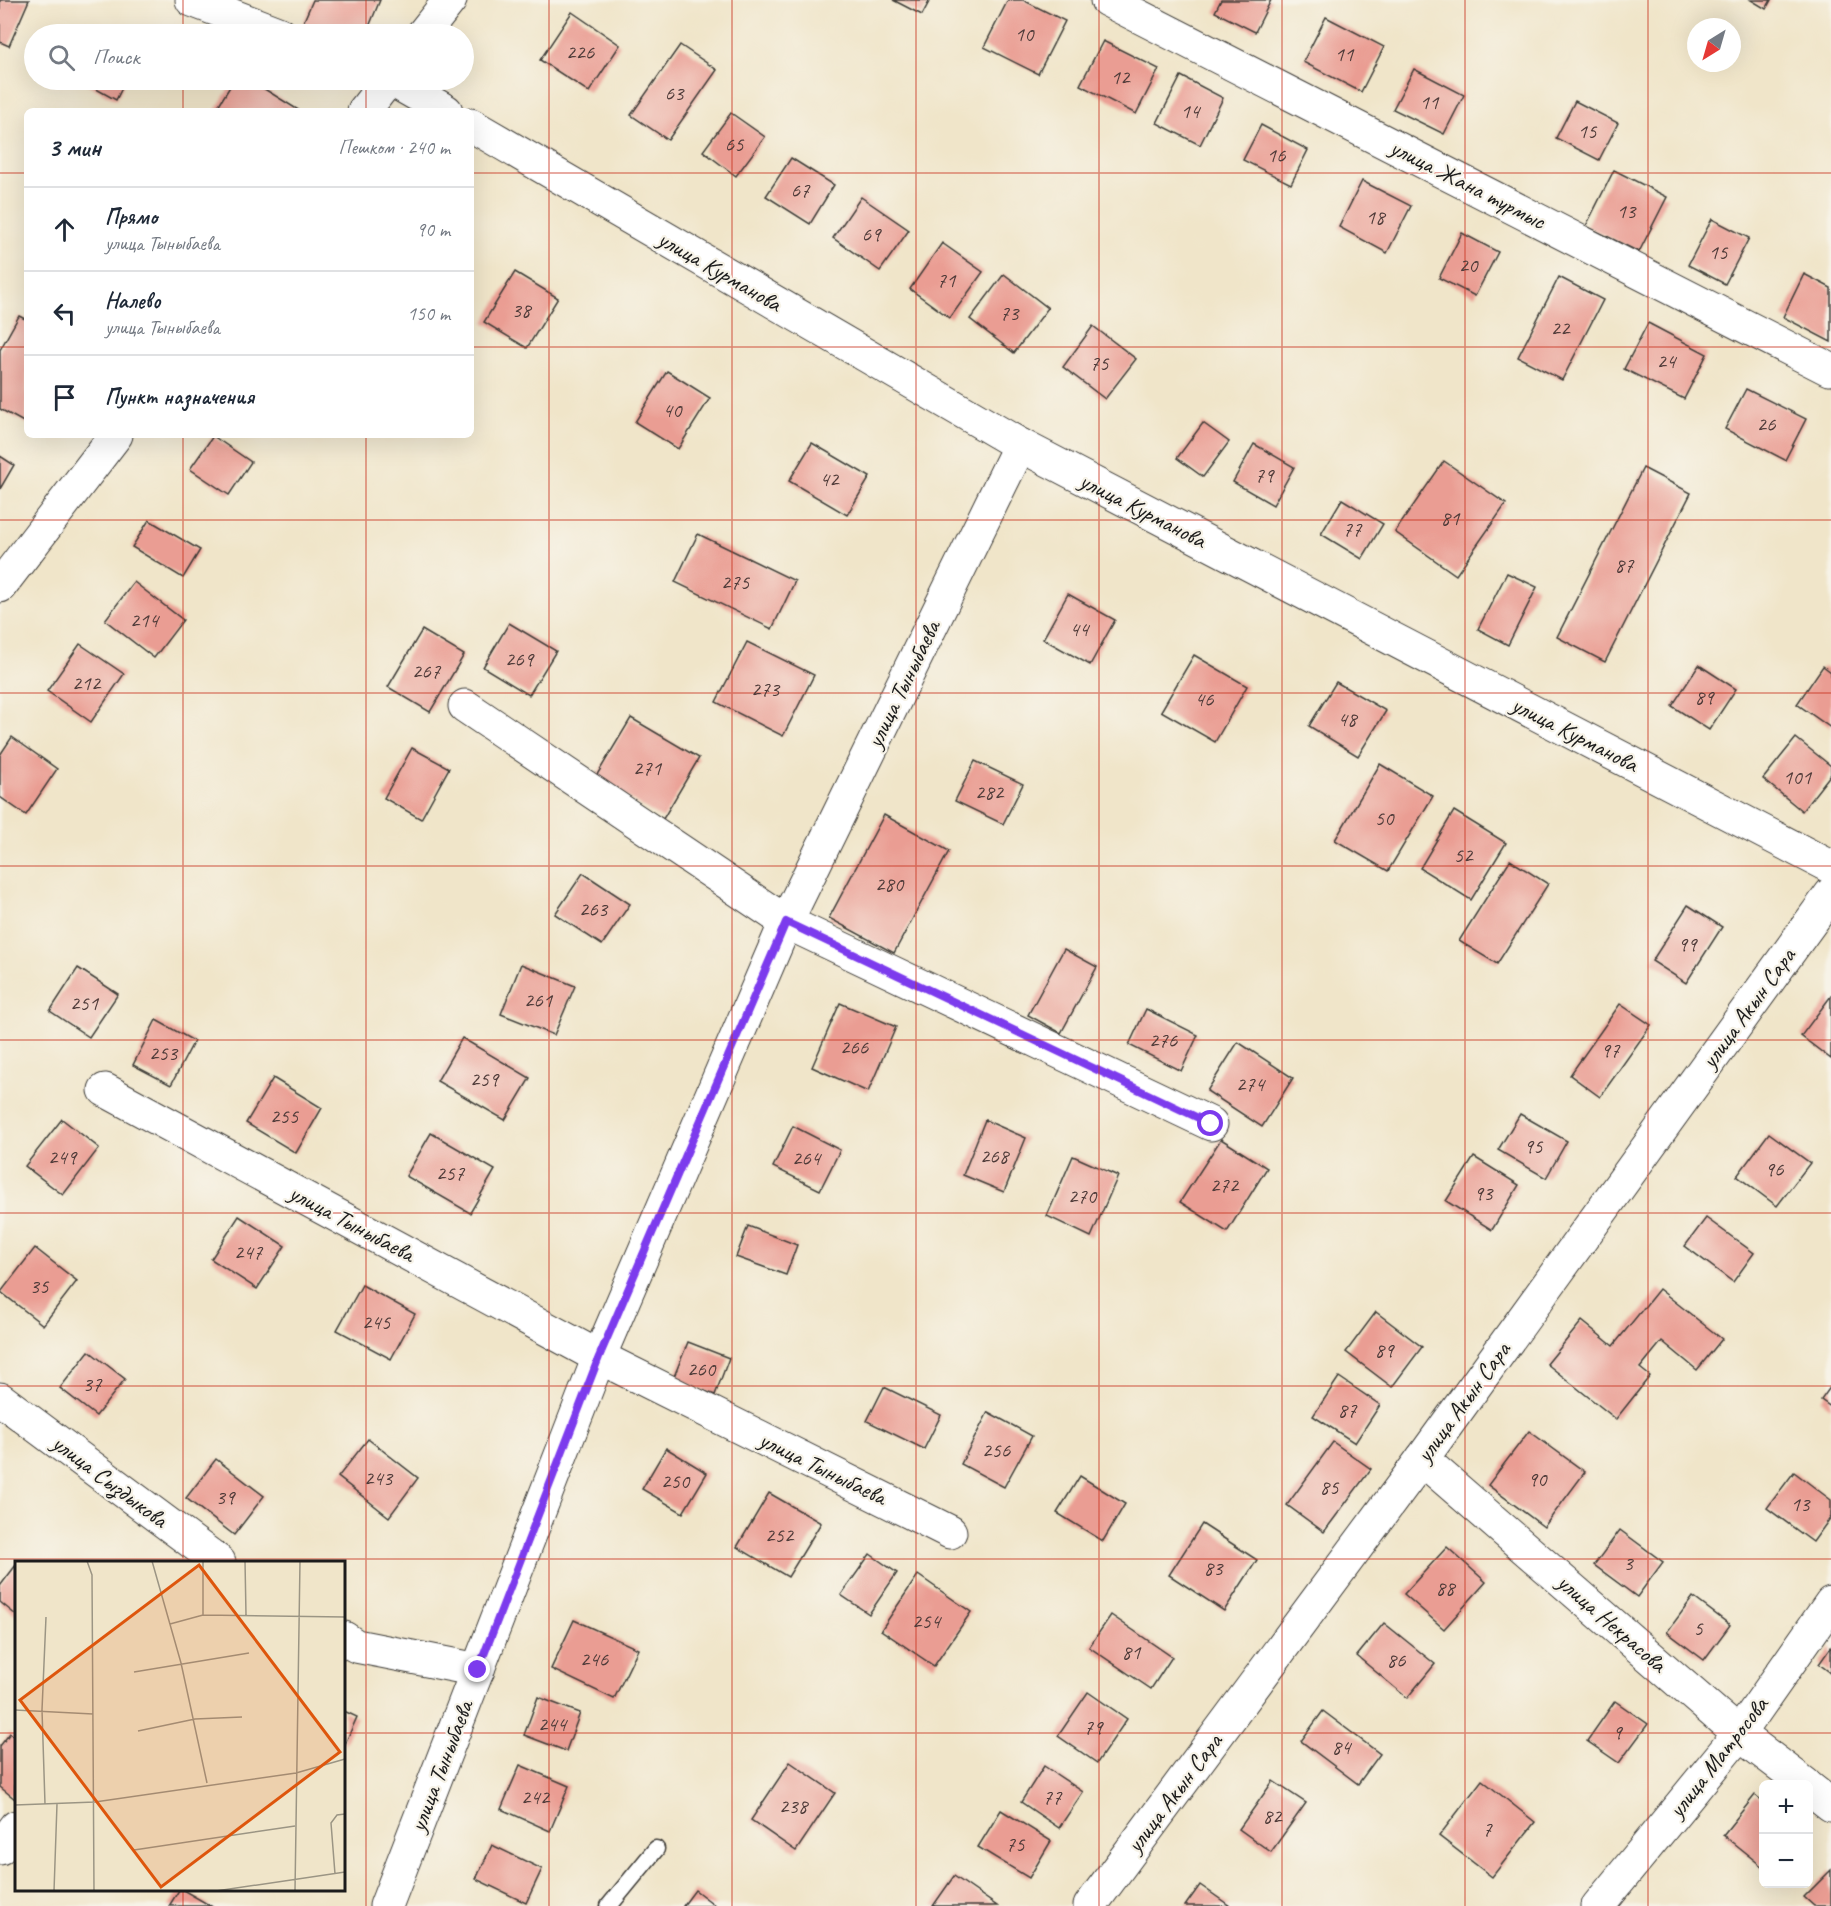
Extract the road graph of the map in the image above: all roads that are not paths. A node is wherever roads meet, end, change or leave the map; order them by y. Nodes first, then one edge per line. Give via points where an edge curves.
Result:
1 (192, 0) edge
2 (450, 0) edge
3 (1107, 0) edge
4 (254, 24) edge
5 (431, 24) edge
6 (382, 90) edge
7 (408, 90) edge
8 (367, 108) edge
9 (441, 108) edge
10 (474, 127) edge
11 (1829, 369) dead end
12 (114, 438) edge
13 (1020, 445) junction
14 (0, 586) edge
15 (465, 706) dead end
16 (1831, 867) edge
17 (1831, 894) edge
18 (786, 922) junction
19 (105, 1090) dead end
20 (1211, 1124) dead end
21 (599, 1357) junction
22 (0, 1398) edge
23 (1422, 1459) junction
24 (950, 1532) dead end
25 (216, 1561) edge
26 (1831, 1603) edge
27 (345, 1639) edge
28 (478, 1670) junction
29 (1739, 1734) junction
30 (1799, 1780) edge
31 (1813, 1790) edge
32 (1831, 1805) edge
33 (15, 1828) edge
34 (0, 1848) edge
35 (656, 1849) dead end
36 (386, 1906) edge
37 (609, 1906) edge
38 (1090, 1906) edge
39 (1598, 1906) edge

1 - 4 street
2 - 5 street
3 - 11 street, улица Жана турмыс
6 - 8 street
7 - 9 street
10 - 13 street, улица Курманова
12 - 14 street
13 - 16 street, улица Курманова
13 - 18 street, улица Тыныбаева
15 - 18 street
17 - 23 street, улица Акын Сара
18 - 20 street
18 - 21 street, улица Тыныбаева
19 - 21 street, улица Тыныбаева
21 - 24 street, улица Тыныбаева
21 - 28 street, улица Тыныбаева
22 - 25 street, улица Сыздыкова
23 - 29 street, улица Некрасова
23 - 38 street, улица Акын Сара
26 - 29 street, улица Матросова
27 - 28 street via 356,1646
28 - 36 street, улица Тыныбаева
29 - 30 street, улица Некрасова
29 - 39 street, улица Матросова
31 - 32 street
33 - 34 street
35 - 37 lane

